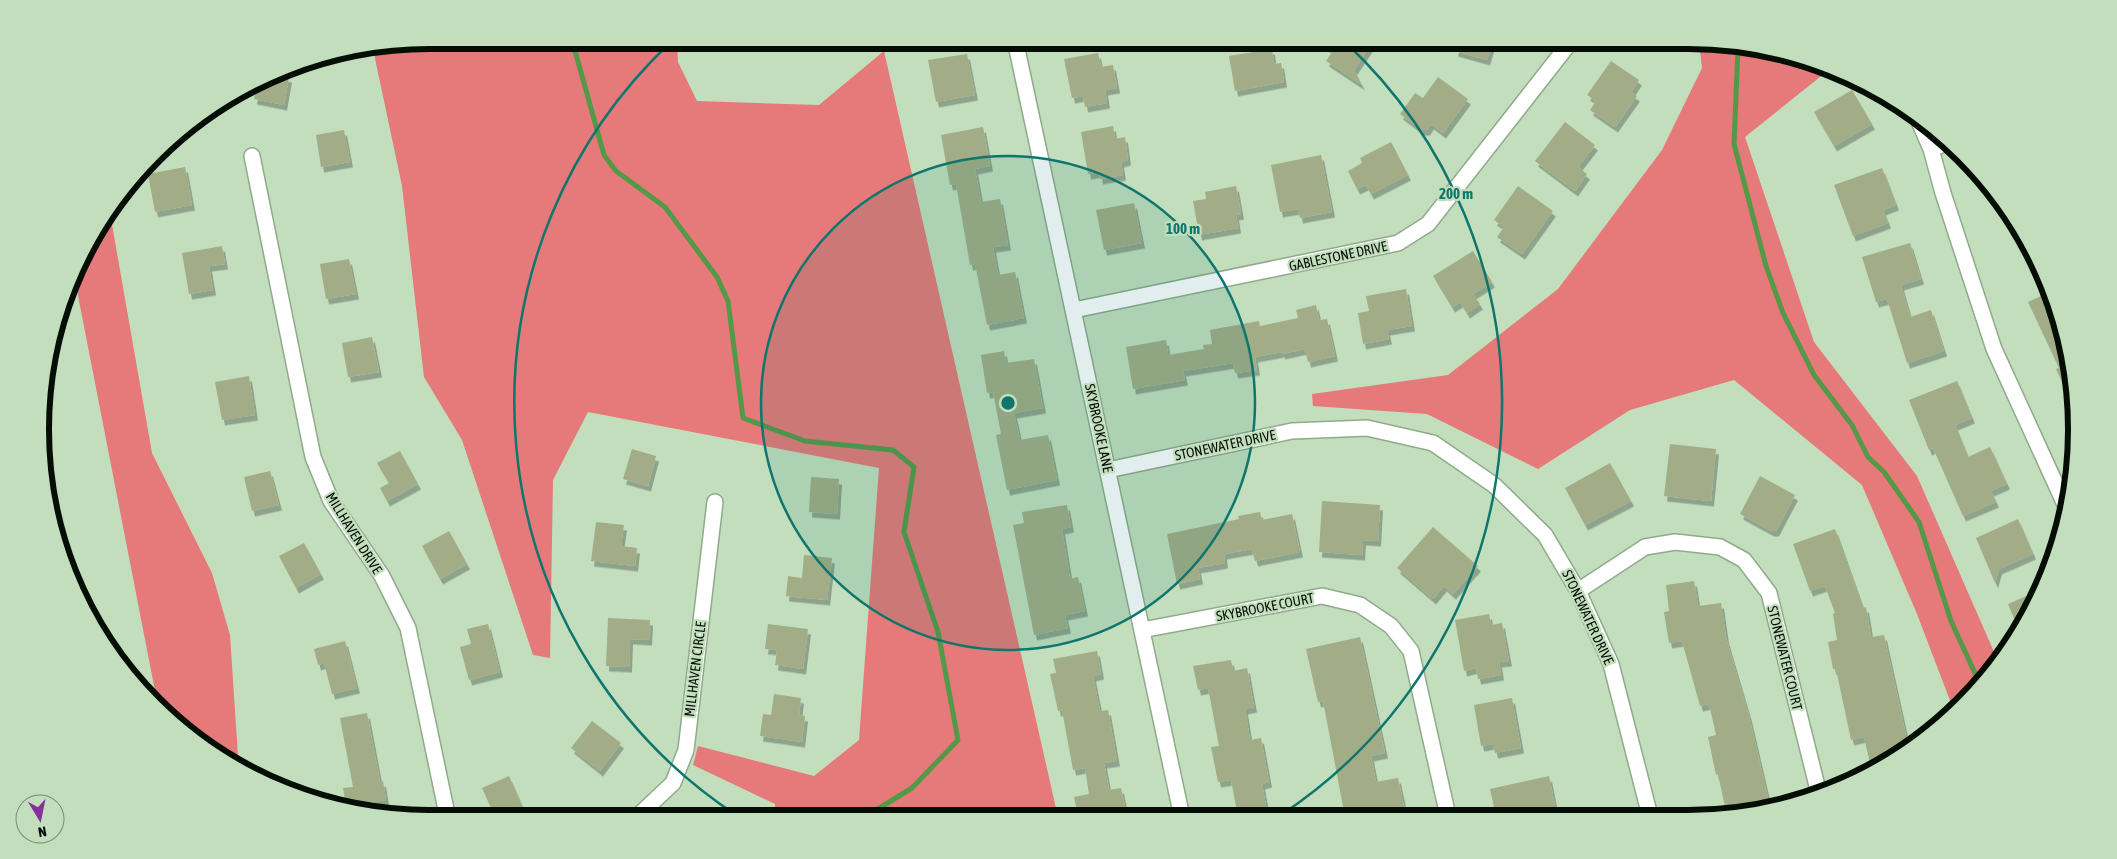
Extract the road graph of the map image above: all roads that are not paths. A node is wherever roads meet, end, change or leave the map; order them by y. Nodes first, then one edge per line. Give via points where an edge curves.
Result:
1 (1017, 49) edge
2 (1566, 49) edge
3 (1923, 130) edge
4 (1941, 145) edge
5 (1931, 149) junction
6 (252, 156) dead end
7 (1074, 310) junction
8 (1108, 470) junction
9 (2062, 498) edge
10 (715, 502) dead end
11 (1578, 591) junction
12 (1142, 630) junction
13 (1817, 787) edge
14 (446, 810) edge
15 (644, 810) edge
16 (1181, 810) edge
17 (1447, 810) edge
18 (1648, 810) edge

1 - 7 street, SKYBROOKE LANE
2 - 7 street, GABLESTONE DRIVE via 1428,224 1398,244
3 - 5 street
4 - 5 street
5 - 9 street via 1994,349
6 - 14 street, MILLHAVEN DRIVE via 314,457 331,501 382,576 408,628
7 - 8 street, SKYBROOKE LANE
8 - 11 street, STONEWATER DRIVE via 1292,431 1367,428 1433,443 1494,485 1545,535
8 - 12 street, SKYBROOKE LANE
10 - 15 street, MILLHAVEN CIRCLE via 686,750 673,783
11 - 13 street, STONEWATER COURT via 1645,547 1660,544 1675,542 1720,547 1744,560 1769,593
11 - 18 street, STONEWATER DRIVE via 1611,664
12 - 16 street, SKYBROOKE LANE
12 - 17 street, SKYBROOKE COURT via 1322,596 1360,604 1391,626 1411,651

